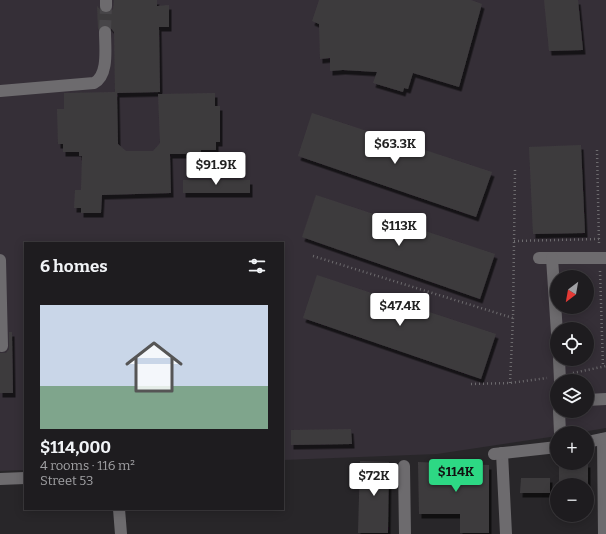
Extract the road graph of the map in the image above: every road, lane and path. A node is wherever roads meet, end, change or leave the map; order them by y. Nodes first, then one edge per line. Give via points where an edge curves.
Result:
1 (105, 32) tunnel mouth
2 (0, 91) edge
3 (515, 170) dead end
4 (599, 239) dead end
5 (514, 241) junction
6 (314, 256) dead end
7 (539, 258) dead end
8 (552, 258) junction
9 (606, 258) edge
10 (0, 260) edge
11 (514, 318) junction
12 (556, 322) edge
13 (2, 346) dead end
14 (606, 366) edge
15 (575, 374) edge
16 (550, 379) edge
17 (510, 383) junction
18 (471, 384) dead end
19 (606, 399) edge
20 (594, 400) edge
21 (604, 438) edge
22 (594, 440) edge
23 (550, 449) edge
24 (404, 466) dead end
25 (24, 478) edge
26 (0, 479) edge
27 (119, 510) edge
28 (121, 534) edge
29 (405, 534) edge
30 (506, 534) edge
31 (604, 534) edge

1 - 2 street via 103,75 94,83
3 - 5 path
4 - 5 path
5 - 11 path
6 - 11 path
7 - 8 street
8 - 9 street
8 - 12 street
10 - 13 street
11 - 17 path
14 - 15 path
16 - 17 path
17 - 18 path
19 - 20 street
21 - 22 street
21 - 31 street
23 - 30 street via 498,454
24 - 29 street
25 - 26 street
27 - 28 street

